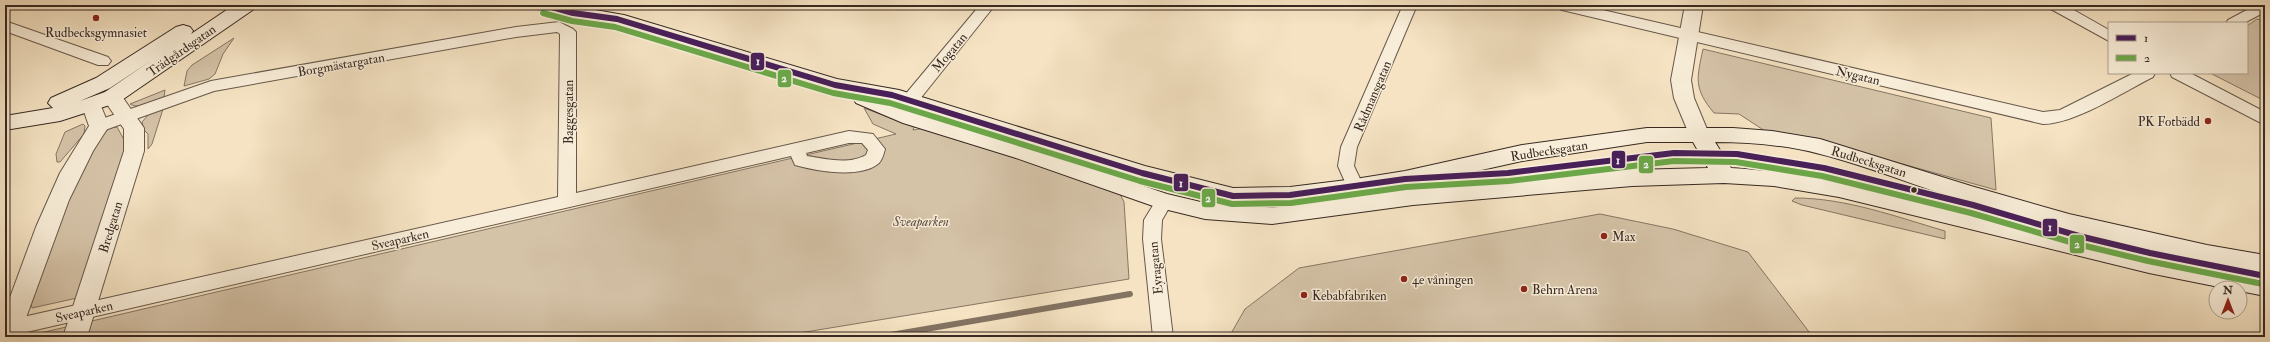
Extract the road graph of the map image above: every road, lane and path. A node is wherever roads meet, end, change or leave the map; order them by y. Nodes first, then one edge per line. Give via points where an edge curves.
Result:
1 (221, 5) edge
2 (247, 5) edge
3 (545, 5) edge
4 (594, 5) edge
5 (988, 5) edge
6 (1410, 5) edge
7 (1562, 5) edge
8 (1694, 5) edge
9 (2054, 5) edge
10 (2265, 7) edge
11 (617, 18) junction
12 (2235, 22) edge
13 (5, 26) edge
14 (560, 29) joint
15 (1689, 34) junction
16 (2108, 35) edge
17 (103, 61) dead end
18 (2145, 74) edge
19 (2180, 74) edge
20 (835, 85) junction
21 (110, 92) junction
22 (87, 99) junction
23 (910, 100) junction
24 (126, 116) junction
25 (2265, 118) edge
26 (5, 122) edge
27 (99, 126) junction
28 (1699, 134) junction
29 (796, 149) dead end
30 (1724, 175) junction
31 (1356, 187) junction
32 (568, 201) junction
33 (1164, 201) junction
34 (2265, 264) edge
35 (2265, 287) edge
36 (85, 310) junction
37 (8, 331) edge
38 (75, 337) edge
39 (1163, 337) edge

1 - 21 main road, Trädgårdsgatan
2 - 21 main road, Trädgårdsgatan
3 - 11 main road, Rudbecksgatan via 573,13
4 - 11 main road, Rudbecksgatan
5 - 23 street, Mogatan
6 - 31 street, Rådmansgatan via 1349,147 1346,166
7 - 15 street, Nygatan
8 - 15 street
9 - 16 street
10 - 12 street
11 - 20 main road, Rudbecksgatan
13 - 17 street
14 - 24 street, Borgmästargatan via 516,32 211,86
14 - 32 street, Baggesgatan via 568,32
15 - 18 street, Nygatan via 2043,118 2066,114
15 - 28 street via 1681,80 1684,98
19 - 25 street
20 - 23 main road, Rudbecksgatan
20 - 33 main road, Rudbecksgatan via 910,118 1024,153
21 - 22 main road
21 - 24 street
22 - 26 main road via 51,117
22 - 27 street
23 - 31 main road, Rudbecksgatan via 1211,192 1260,197
24 - 27 street, Borgmästargatan
24 - 36 street, Bredgatan via 134,128 134,151
27 - 37 street via 78,155
28 - 30 main road
28 - 31 main road, Rudbecksgatan via 1647,135 1522,153
28 - 34 main road, Rudbecksgatan via 1772,138 1820,146 2055,219 2207,254
29 - 32 street, Sveaparken
30 - 33 main road, Rudbecksgatan via 1632,178 1421,196 1272,216 1205,211
30 - 35 main road, Rudbecksgatan via 1803,182 1839,189 2149,264
32 - 36 street, Sveaparken
33 - 39 street, Eyragatan via 1153,220 1152,239
36 - 37 street, Sveaparken
36 - 38 street, Bredgatan

